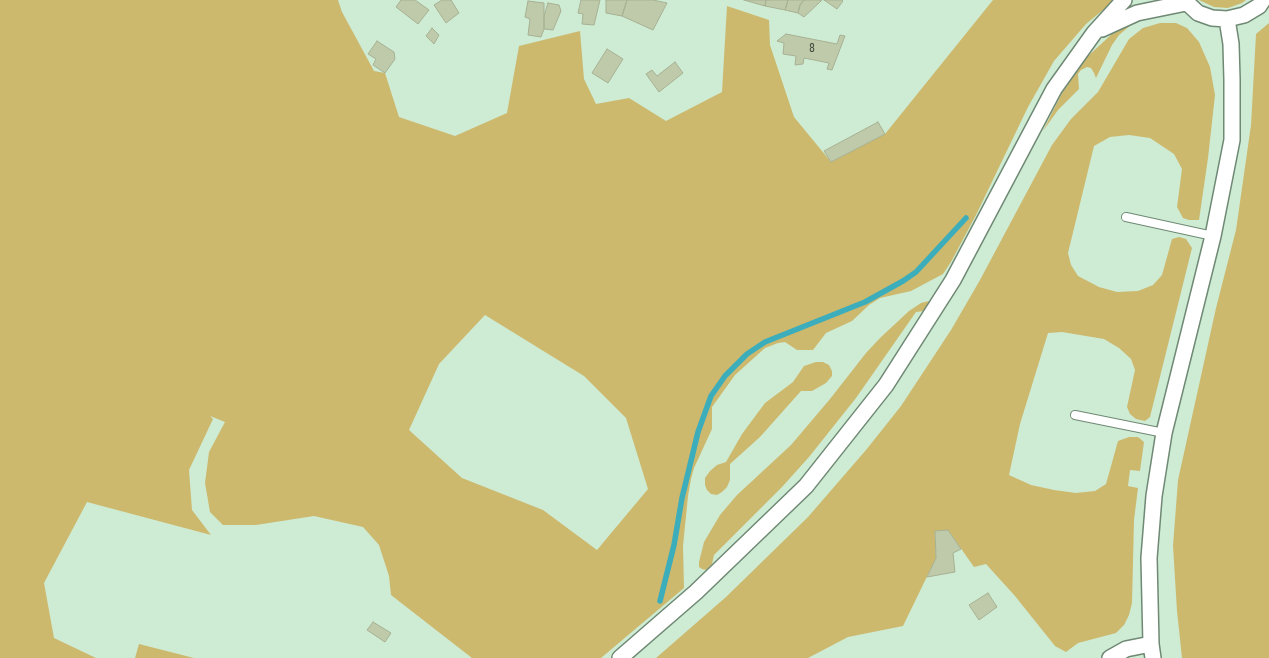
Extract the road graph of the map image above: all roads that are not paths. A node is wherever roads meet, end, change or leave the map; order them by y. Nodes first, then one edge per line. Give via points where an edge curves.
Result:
1 (1124, 0) edge
2 (1263, 0) edge
3 (1185, 2) edge
4 (1227, 20) junction
5 (1094, 33) junction
6 (1126, 217) dead end
7 (1212, 236) junction
8 (1075, 415) dead end
9 (1164, 433) junction
10 (1152, 651) edge
11 (620, 658) edge
12 (1110, 658) edge

1 - 5 street
2 - 4 street via 1244,15
3 - 4 street via 1198,13
3 - 5 street via 1137,13
4 - 7 street via 1231,44 1232,140
5 - 11 street via 1054,90 953,280 886,385 806,486 696,592
6 - 7 lane
7 - 9 street
8 - 9 lane
9 - 10 street via 1149,558
10 - 12 street via 1126,649

